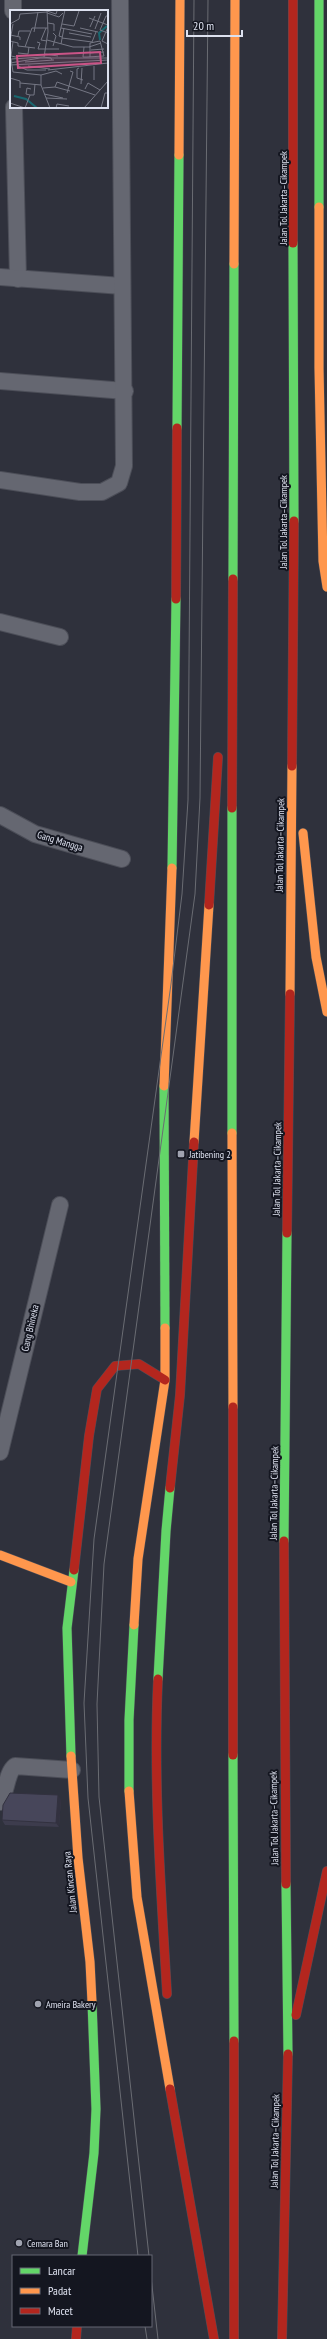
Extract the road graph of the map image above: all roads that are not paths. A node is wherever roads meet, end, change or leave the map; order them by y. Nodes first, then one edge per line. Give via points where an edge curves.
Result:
1 (120, 0) edge
2 (180, 0) edge
3 (235, 0) edge
4 (294, 0) edge
5 (319, 0) edge
6 (14, 108) edge
7 (234, 246) junction
8 (0, 277) edge
9 (18, 279) junction
10 (122, 286) junction
11 (0, 381) edge
12 (125, 391) junction
13 (0, 480) edge
14 (294, 586) junction
15 (327, 587) edge
16 (0, 622) edge
17 (223, 628) dead end
18 (60, 637) dead end
19 (219, 746) dead end
20 (301, 806) dead end
21 (0, 816) edge
22 (302, 822) dead end
23 (122, 860) dead end
24 (327, 1012) edge
25 (60, 1205) dead end
26 (165, 1380) junction
27 (0, 1452) edge
28 (0, 1555) edge
29 (71, 1582) junction
30 (72, 1770) junction
31 (0, 1802) edge
32 (327, 1871) edge
33 (167, 2003) dead end
34 (168, 2019) dead end
35 (288, 2054) junction
36 (172, 2091) junction
37 (82, 2255) edge
38 (77, 2327) edge
39 (76, 2339) edge
40 (214, 2339) edge
41 (234, 2339) edge
42 (282, 2339) edge

1 - 10 street
2 - 26 main road via 174,807 164,1113
3 - 7 main road
4 - 14 main road, Jalan Tol Jakarta–Cikampek
5 - 15 main road via 319,368 323,561
6 - 9 street
7 - 17 main road via 229,510
7 - 41 main road
8 - 9 street
9 - 10 street
10 - 12 street
11 - 12 street
12 - 13 street via 124,466 119,484 102,492 80,492
14 - 20 main road
14 - 35 main road, Jalan Tol Jakarta–Cikampek via 283,1610
16 - 18 street
19 - 33 main road via 180,1395 166,1532 156,1722 158,1844
21 - 23 street, Gang Mangga via 35,834
22 - 24 main road via 316,957
25 - 27 street, Gang Bhineka
26 - 29 main road, Jalan Kincan Raya via 139,1364 115,1366 97,1389
26 - 36 main road via 138,1559 129,1720 129,1804 137,1897
28 - 29 main road
29 - 30 main road, Jalan Kincan Raya via 67,1628
30 - 31 street via 15,1766 11,1769
30 - 37 main road, Jalan Kincan Raya via 78,1858 90,1962 96,2110 94,2153
32 - 35 main road
34 - 36 main road
35 - 42 main road, Jalan Tol Jakarta–Cikampek
36 - 40 main road
38 - 39 main road

